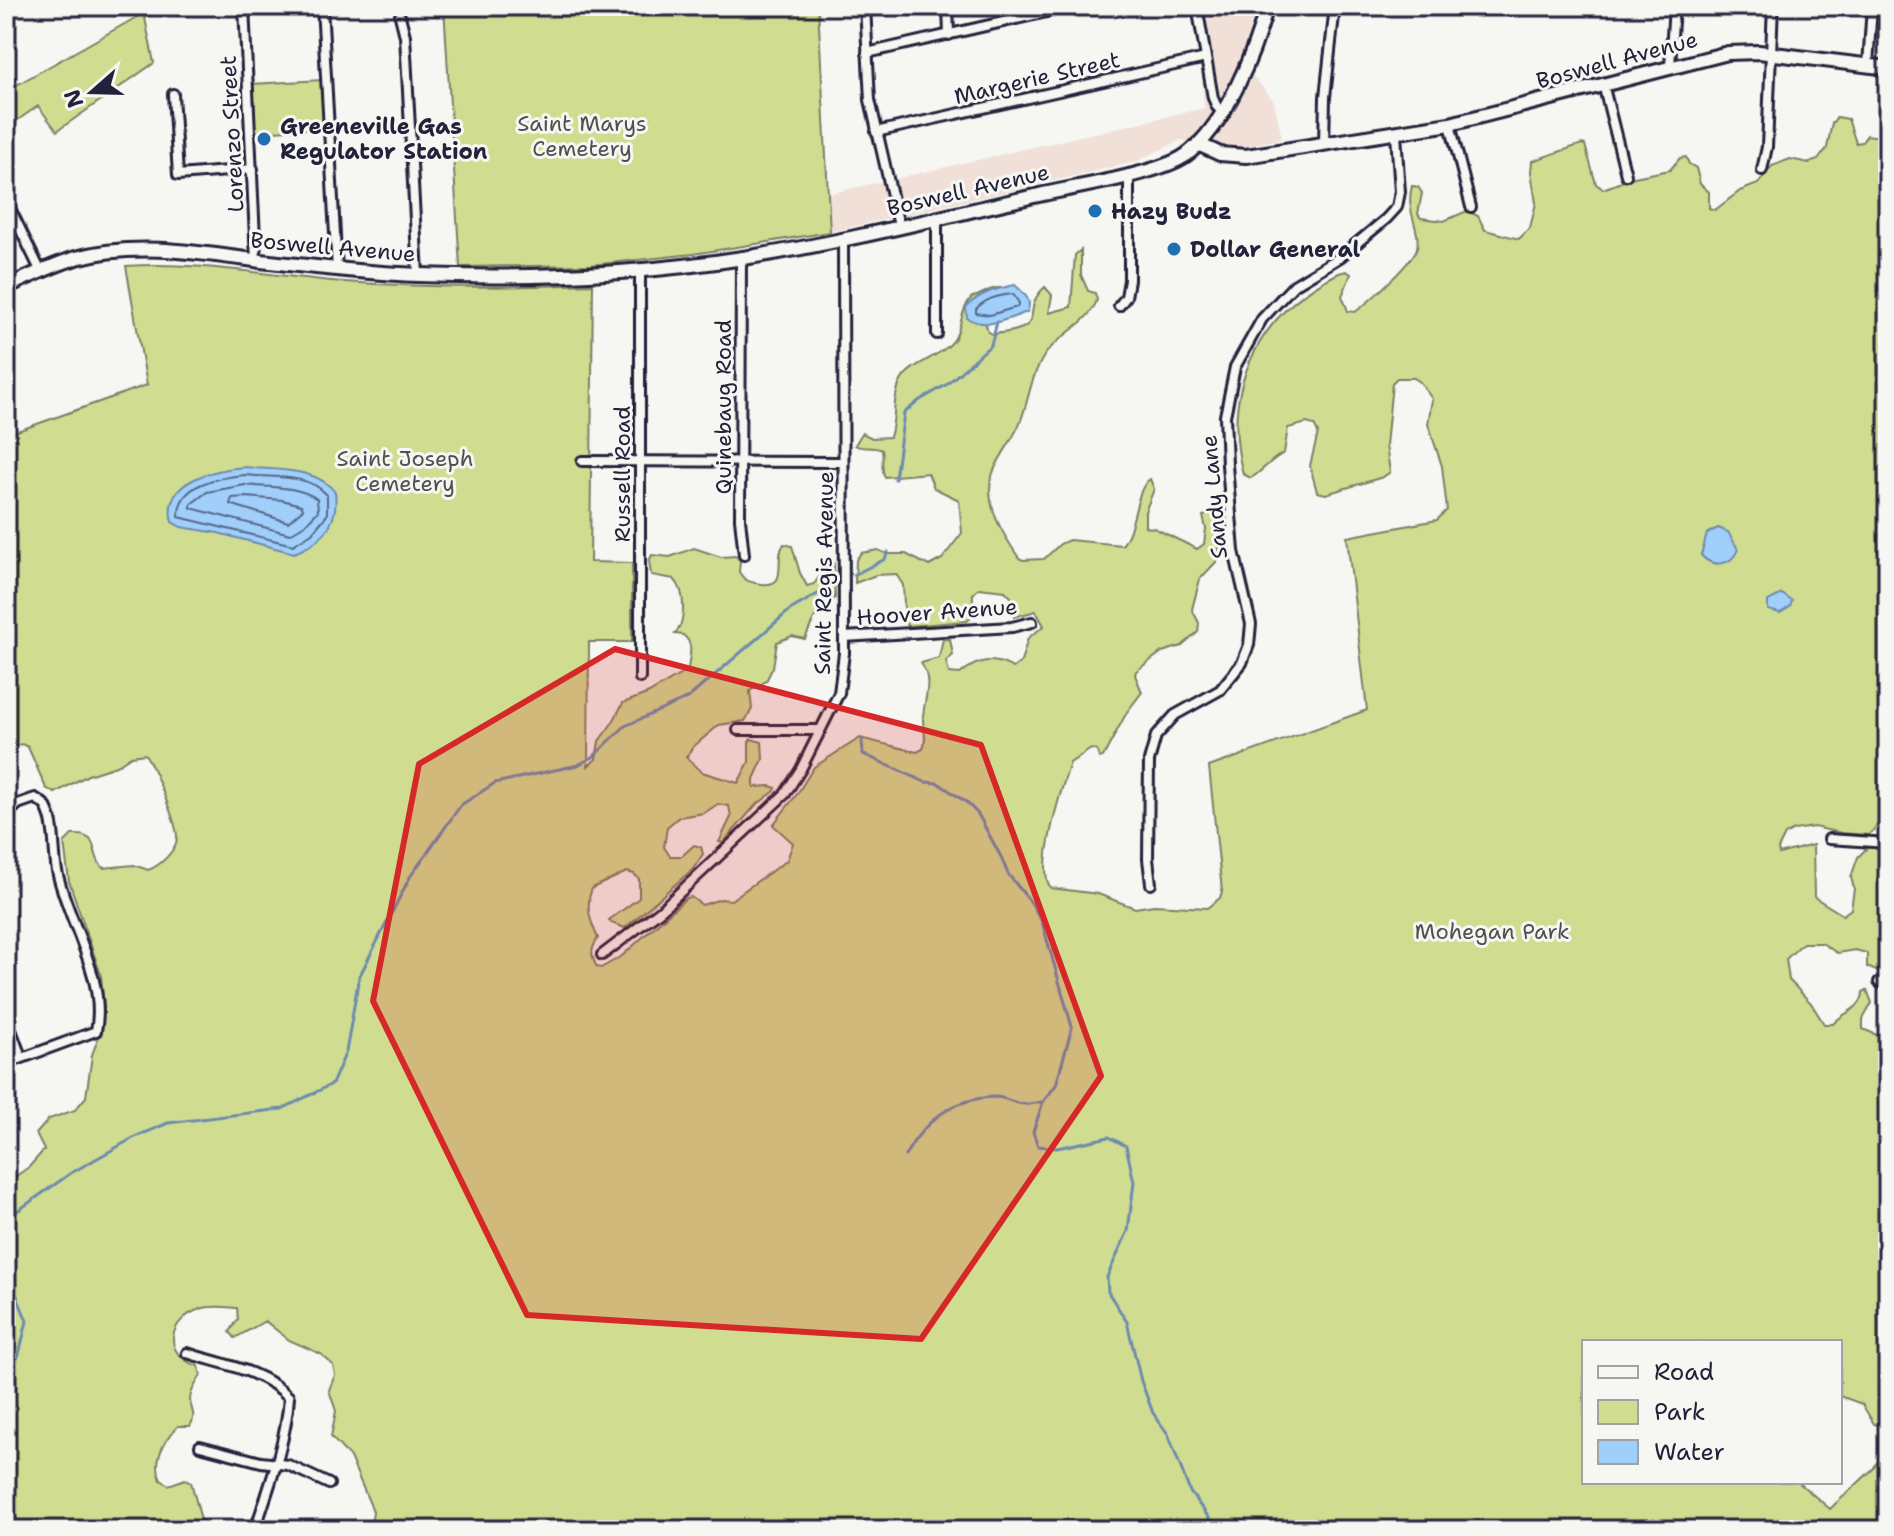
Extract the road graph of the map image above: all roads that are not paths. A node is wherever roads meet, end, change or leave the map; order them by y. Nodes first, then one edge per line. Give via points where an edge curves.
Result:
1 (244, 6) edge
2 (322, 6) edge
3 (865, 6) edge
4 (948, 6) edge
5 (1073, 6) edge
6 (1197, 6) edge
7 (1267, 6) edge
8 (1335, 6) edge
9 (1674, 6) edge
10 (1773, 6) edge
11 (1872, 6) edge
12 (1041, 10) edge
13 (400, 16) dead end
14 (949, 35) junction
15 (867, 53) junction
16 (1770, 53) junction
17 (1206, 58) junction
18 (1868, 65) junction
19 (1670, 66) junction
20 (1888, 68) edge
21 (1603, 84) junction
22 (173, 94) dead end
23 (1222, 111) junction
24 (1450, 124) junction
25 (876, 132) junction
26 (1396, 134) junction
27 (1198, 144) junction
28 (1324, 145) junction
29 (253, 169) junction
30 (1762, 170) dead end
31 (1129, 174) junction
32 (1626, 175) dead end
33 (6, 200) edge
34 (1471, 207) dead end
35 (937, 216) junction
36 (899, 226) junction
37 (843, 238) junction
38 (741, 258) junction
39 (256, 260) junction
40 (337, 270) junction
41 (640, 270) junction
42 (41, 272) junction
43 (418, 275) junction
44 (6, 287) edge
45 (1119, 306) dead end
46 (937, 334) dead end
47 (582, 461) dead end
48 (640, 461) junction
49 (740, 461) junction
50 (843, 462) junction
51 (744, 555) dead end
52 (1032, 622) dead end
53 (844, 637) junction
54 (640, 678) dead end
55 (738, 730) dead end
56 (820, 730) junction
57 (8, 809) edge
58 (1829, 839) dead end
59 (1888, 843) edge
60 (1151, 884) dead end
61 (602, 955) dead end
62 (6, 1016) edge
63 (21, 1057) junction
64 (6, 1064) edge
65 (187, 1353) dead end
66 (200, 1446) dead end
67 (277, 1463) junction
68 (329, 1484) dead end
69 (255, 1530) edge

1 - 29 street, Lorenzo Street
2 - 40 street
3 - 15 street
4 - 14 street
5 - 12 street
6 - 17 street
7 - 23 main road
8 - 28 street
9 - 19 street
10 - 16 street
11 - 18 street
12 - 14 street
13 - 43 street
14 - 15 street
15 - 25 street
16 - 18 main road, Boswell Avenue
16 - 19 main road, Boswell Avenue via 1728,53
16 - 30 street
17 - 23 street via 1214,101
17 - 25 street, Margerie Street
18 - 20 main road, Boswell Avenue
19 - 21 main road, Boswell Avenue
21 - 24 main road, Boswell Avenue
21 - 32 street
22 - 29 street via 178,175
23 - 27 main road
24 - 26 main road, Boswell Avenue
24 - 34 street
25 - 36 street
26 - 28 main road, Boswell Avenue
26 - 60 street, Sandy Lane via 1397,207 1340,257 1294,285 1262,319 1235,367 1225,416 1227,465 1234,551 1251,624 1249,645 1220,690 1175,715 1156,736 1149,761
27 - 28 main road, Boswell Avenue via 1237,156
27 - 31 main road, Boswell Avenue via 1176,161
29 - 39 street, Lorenzo Street
31 - 35 main road, Boswell Avenue
31 - 45 street via 1129,280
33 - 42 street
35 - 36 main road, Boswell Avenue
35 - 46 street
36 - 37 main road, Boswell Avenue
37 - 38 main road, Boswell Avenue
37 - 50 street, Saint Regis Avenue
38 - 41 main road, Boswell Avenue
38 - 49 street, Quinebaug Road
39 - 40 main road, Boswell Avenue
39 - 42 main road, Boswell Avenue via 193,252 108,252
40 - 43 main road, Boswell Avenue
41 - 43 main road, Boswell Avenue via 574,277
41 - 48 street, Russell Road
42 - 44 main road, Boswell Avenue
47 - 48 street
48 - 49 street
48 - 54 street, Russell Road
49 - 50 street
49 - 51 street, Quinebaug Road
50 - 53 street, Saint Regis Avenue
52 - 53 street, Hoover Avenue
53 - 56 street, Saint Regis Avenue via 841,686
55 - 56 street
56 - 61 street, Saint Regis Avenue via 793,782 772,808 661,910
57 - 63 street via 35,798 47,806 57,870 96,989 99,1019 96,1031
58 - 59 street
62 - 63 street
63 - 64 street
65 - 67 street via 258,1376 289,1397
66 - 67 street
67 - 68 street
67 - 69 street

